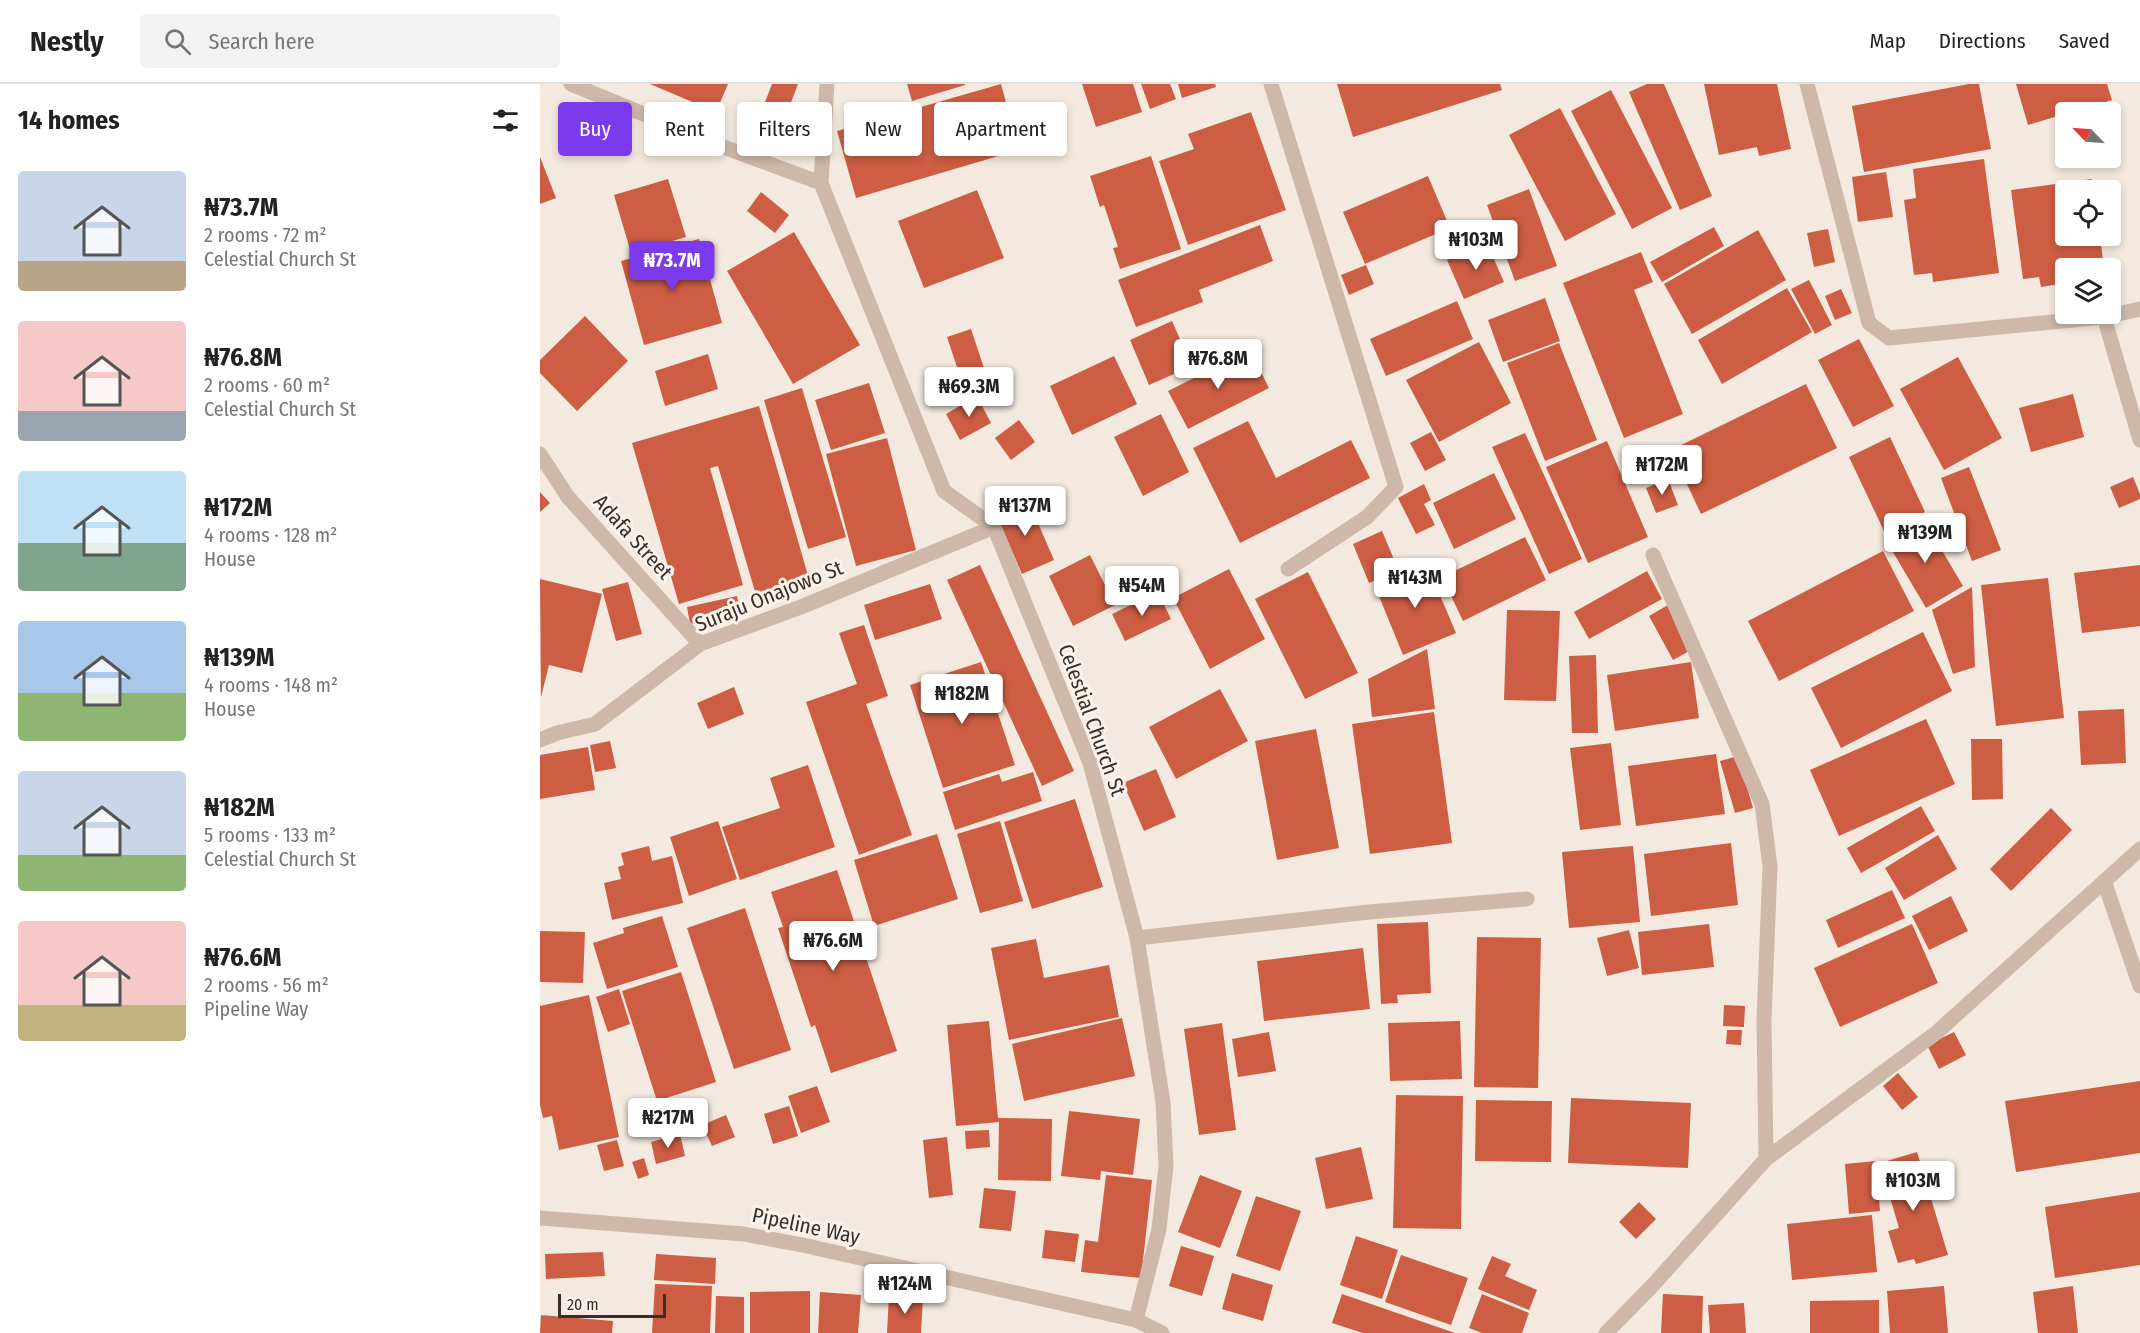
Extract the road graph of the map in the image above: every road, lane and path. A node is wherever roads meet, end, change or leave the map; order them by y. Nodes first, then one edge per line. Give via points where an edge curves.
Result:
1 (571, 84) edge
2 (827, 84) edge
3 (1271, 84) edge
4 (1807, 84) edge
5 (821, 183) junction
6 (2140, 309) edge
7 (2121, 313) edge
8 (2055, 322) edge
9 (2106, 324) edge
10 (2140, 440) edge
11 (540, 454) edge
12 (994, 527) junction
13 (1653, 555) dead end
14 (1287, 569) dead end
15 (700, 644) junction
16 (540, 740) edge
17 (2140, 849) edge
18 (2104, 881) junction
19 (1527, 899) dead end
20 (1137, 938) junction
21 (2140, 986) edge
22 (1766, 1159) junction
23 (540, 1218) edge
24 (1136, 1320) junction
25 (1162, 1333) edge
26 (1606, 1333) edge

1 - 5 street
2 - 5 street
3 - 14 street via 1396,487 1367,517
4 - 8 street via 1869,323 1889,338
5 - 12 street via 944,491
6 - 7 street
9 - 10 street
11 - 15 street, Adafa Street via 568,497
12 - 15 street, Suraju Onajowo St
12 - 20 street, Celestial Church St via 1090,763
13 - 22 street via 1762,804 1770,866 1764,1020
15 - 16 street, Suraju Onajowo St via 595,724
17 - 18 street
18 - 21 street
18 - 22 street via 1936,1033
19 - 20 street
20 - 24 street, Celestial Church St via 1163,1102 1166,1166 1159,1229
22 - 26 street
23 - 24 street, Pipeline Way via 744,1234
24 - 25 street, Pipeline Way

